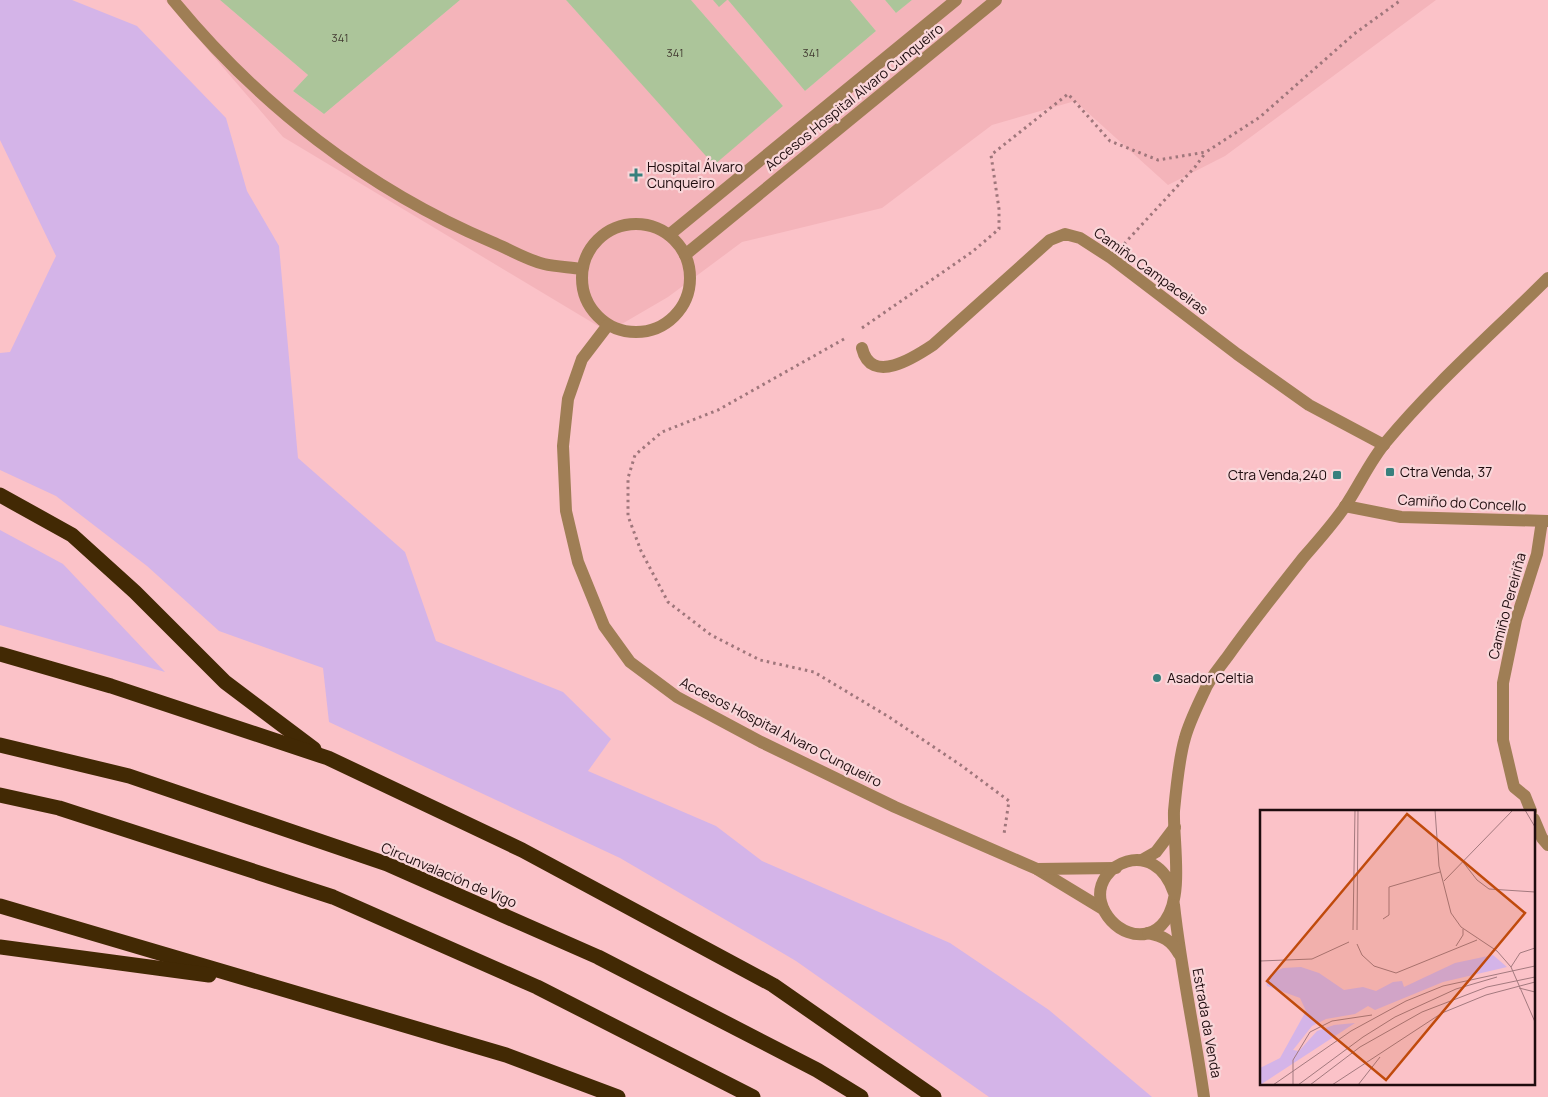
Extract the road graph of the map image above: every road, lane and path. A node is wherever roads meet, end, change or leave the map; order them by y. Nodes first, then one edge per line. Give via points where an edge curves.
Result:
1 (172, 0) edge
2 (956, 0) edge
3 (996, 0) edge
4 (1401, 0) edge
5 (1206, 152) junction
6 (669, 235) junction
7 (685, 255) junction
8 (1112, 258) junction
9 (582, 269) junction
10 (1548, 278) edge
11 (608, 325) junction
12 (854, 334) dead end
13 (845, 339) dead end
14 (862, 348) dead end
15 (1384, 445) junction
16 (0, 495) edge
17 (1345, 506) junction
18 (1545, 521) edge
19 (0, 654) edge
20 (0, 745) edge
21 (328, 758) junction
22 (0, 795) edge
23 (1531, 810) edge
24 (1536, 824) edge
25 (1175, 827) junction
26 (1548, 845) edge
27 (1001, 852) junction
28 (1142, 860) junction
29 (1116, 868) junction
30 (1037, 869) junction
31 (1174, 897) junction
32 (0, 906) edge
33 (1103, 909) junction
34 (1148, 933) junction
35 (0, 947) edge
36 (1179, 954) junction
37 (262, 983) junction
38 (618, 1097) edge
39 (753, 1097) edge
40 (860, 1097) edge
41 (934, 1097) edge
42 (1204, 1097) edge

1 - 9 street via 269,102 390,189 459,228 536,261
2 - 6 street, Accesos Hospital Alvaro Cunqueiro
3 - 7 street, Accesos Hospital Alvaro Cunqueiro
4 - 5 path via 1354,34 1260,117
5 - 8 path
5 - 12 path via 1158,160 1110,140 1068,94 991,155 999,229 972,252
6 - 7 street
6 - 9 street via 642,224 625,224 597,240 587,253
7 - 11 street via 690,281 686,299 676,315 661,326 644,332 625,332
8 - 14 street, Camiño Campaceiras via 1080,238 1065,234 1050,240 933,345 913,358 896,367 881,366 871,363
8 - 15 street, Camiño Campaceiras via 1236,354 1309,405
9 - 11 street via 587,301 595,315
10 - 15 street
11 - 27 street, Accesos Hospital Alvaro Cunqueiro via 582,358 568,399 563,446 566,511 578,562 604,626 630,662 677,697 761,742 895,807
13 - 27 path via 718,410 662,432 635,455 628,478 628,516 641,551 668,602 711,635 760,660 814,672 889,717 1009,801
15 - 17 street
16 - 21 highway via 72,535 226,682
17 - 18 street, Camiño do Concello via 1401,517
17 - 25 street via 1249,626 1205,689 1184,739 1174,811
18 - 23 street, Camiño Pereiriña via 1516,620 1503,683 1503,740 1514,787 1525,796
19 - 21 highway via 111,686
20 - 40 highway, Circunvalación de Vigo via 129,776 387,864 598,957 817,1070
21 - 41 highway via 522,850 774,985
22 - 39 highway via 59,808 333,896 537,987
24 - 26 street
25 - 28 street via 1156,852
25 - 31 street
27 - 30 street, Accesos Hospital Alvaro Cunqueiro
28 - 29 street via 1126,861
28 - 31 street via 1158,866 1169,877
29 - 30 street, Accesos Hospital Alvaro Cunqueiro
29 - 33 street via 1103,883 1100,900
30 - 33 street, Accesos Hospital Alvaro Cunqueiro
31 - 34 street via 1172,912 1162,925
31 - 36 street, Estrada da Venda
32 - 37 highway
33 - 34 street via 1116,928 1131,934
34 - 36 street, Estrada da Venda via 1162,936
35 - 37 highway
36 - 42 street, Estrada da Venda
37 - 38 highway via 506,1055

